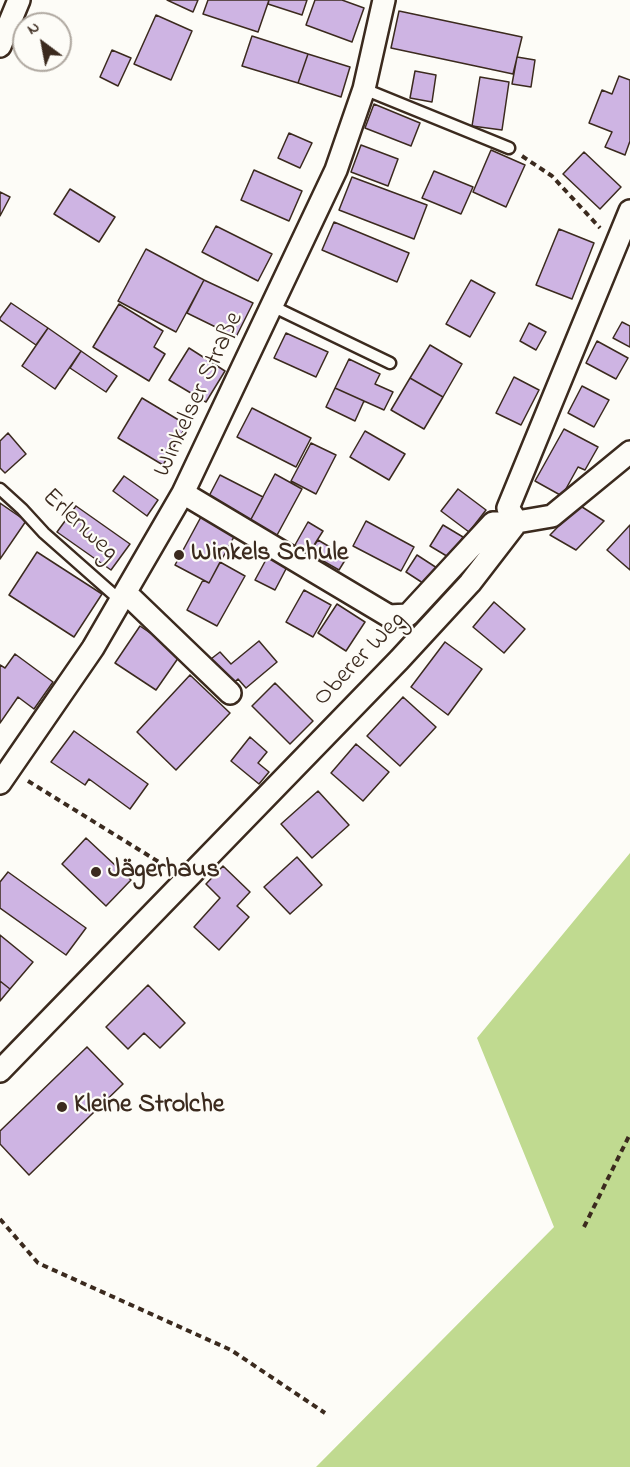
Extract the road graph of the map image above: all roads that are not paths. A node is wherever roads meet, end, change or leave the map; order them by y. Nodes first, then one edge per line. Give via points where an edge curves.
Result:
1 (20, 0) edge
2 (384, 0) edge
3 (0, 45) edge
4 (364, 89) junction
5 (509, 148) road end
6 (630, 211) edge
7 (272, 306) junction
8 (390, 363) dead end
9 (630, 452) edge
10 (0, 489) edge
11 (183, 493) junction
12 (517, 522) junction
13 (123, 597) junction
14 (230, 693) dead end
15 (3, 772) edge
16 (0, 1071) edge

1 - 3 street
2 - 4 street, Winkelser Straße
4 - 5 lane
4 - 7 street, Winkelser Straße via 336,170
6 - 12 street via 508,508
7 - 8 lane
7 - 11 street, Winkelser Straße
9 - 12 street via 552,516
10 - 13 lane, Erlenweg via 44,533
11 - 12 street via 389,616 408,615 494,524
11 - 13 street, Winkelser Straße
12 - 16 street, Oberer Weg via 470,583 407,651
13 - 14 street, Erlenweg
13 - 15 street, Winkelser Straße via 93,648

